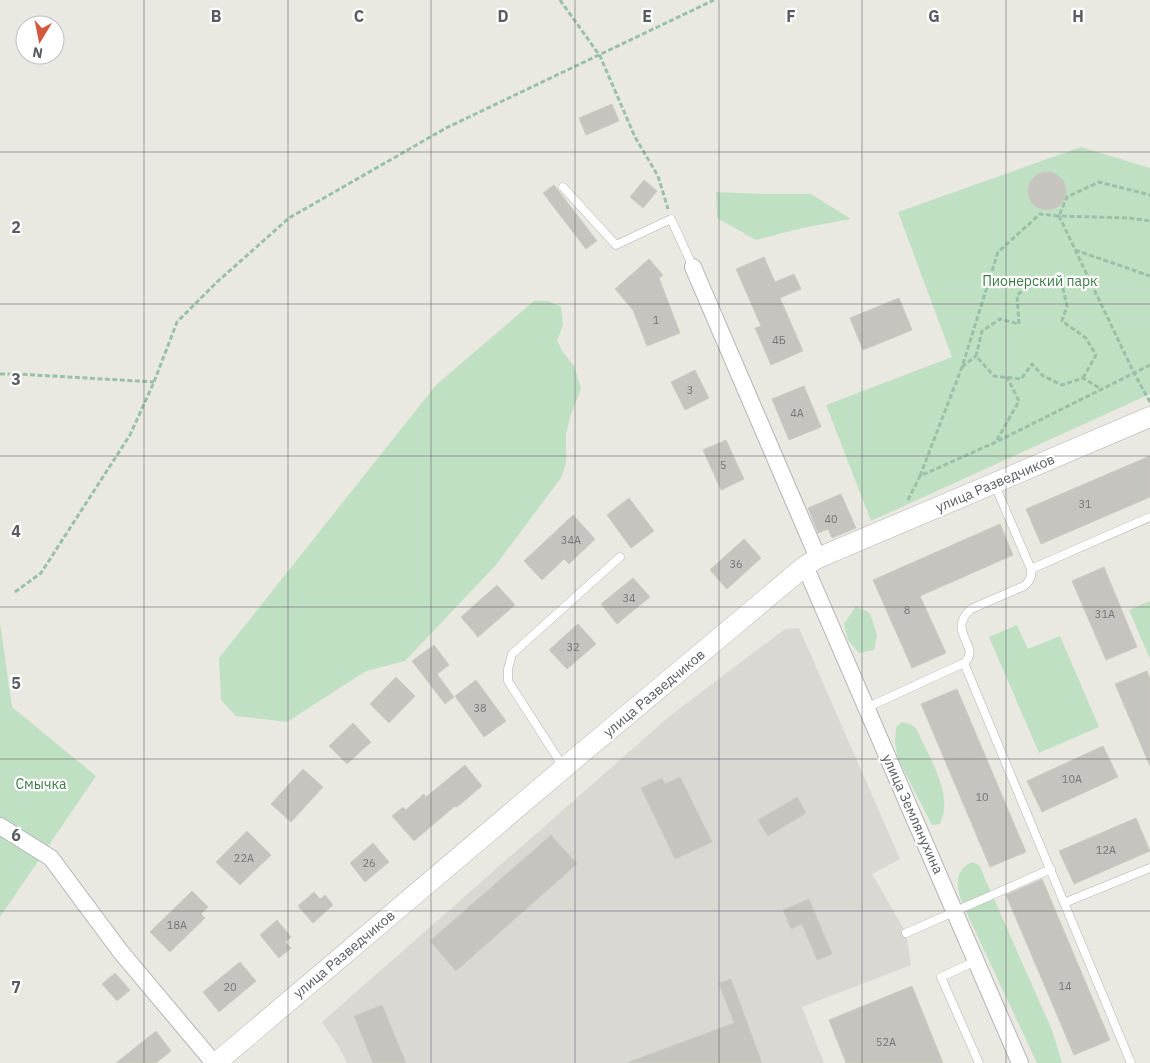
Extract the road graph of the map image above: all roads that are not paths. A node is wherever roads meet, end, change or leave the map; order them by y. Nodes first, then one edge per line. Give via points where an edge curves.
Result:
1 (563, 187) dead end
2 (693, 267) joint
3 (1149, 416) edge
4 (994, 483) junction
5 (1150, 517) edge
6 (620, 557) dead end
7 (812, 562) junction
8 (1031, 568) junction
9 (964, 663) junction
10 (866, 708) junction
11 (564, 768) junction
12 (0, 826) edge
13 (1150, 868) edge
14 (1051, 869) junction
15 (1064, 903) junction
16 (956, 911) junction
17 (906, 933) dead end
18 (976, 961) junction
19 (215, 1063) edge
20 (979, 1063) edge
21 (1020, 1063) edge
22 (1131, 1063) edge

1 - 2 lane via 616,245 671,219
2 - 7 street, улица Землянухина
3 - 4 street, улица Разведчиков
4 - 7 street, улица Разведчиков
4 - 8 lane
5 - 8 lane
6 - 11 lane via 512,654 508,669 508,681
7 - 10 street, улица Землянухина
7 - 11 street, улица Разведчиков
8 - 9 lane via 1029,583 966,614 961,630 970,656
9 - 10 lane
9 - 14 lane
10 - 16 street, улица Землянухина
11 - 19 street, улица Разведчиков
12 - 19 street via 51,858 120,951
13 - 15 lane
14 - 15 lane
14 - 16 lane
15 - 22 lane
16 - 17 lane
16 - 18 street, улица Землянухина
18 - 20 lane via 941,976
18 - 21 street, улица Землянухина

